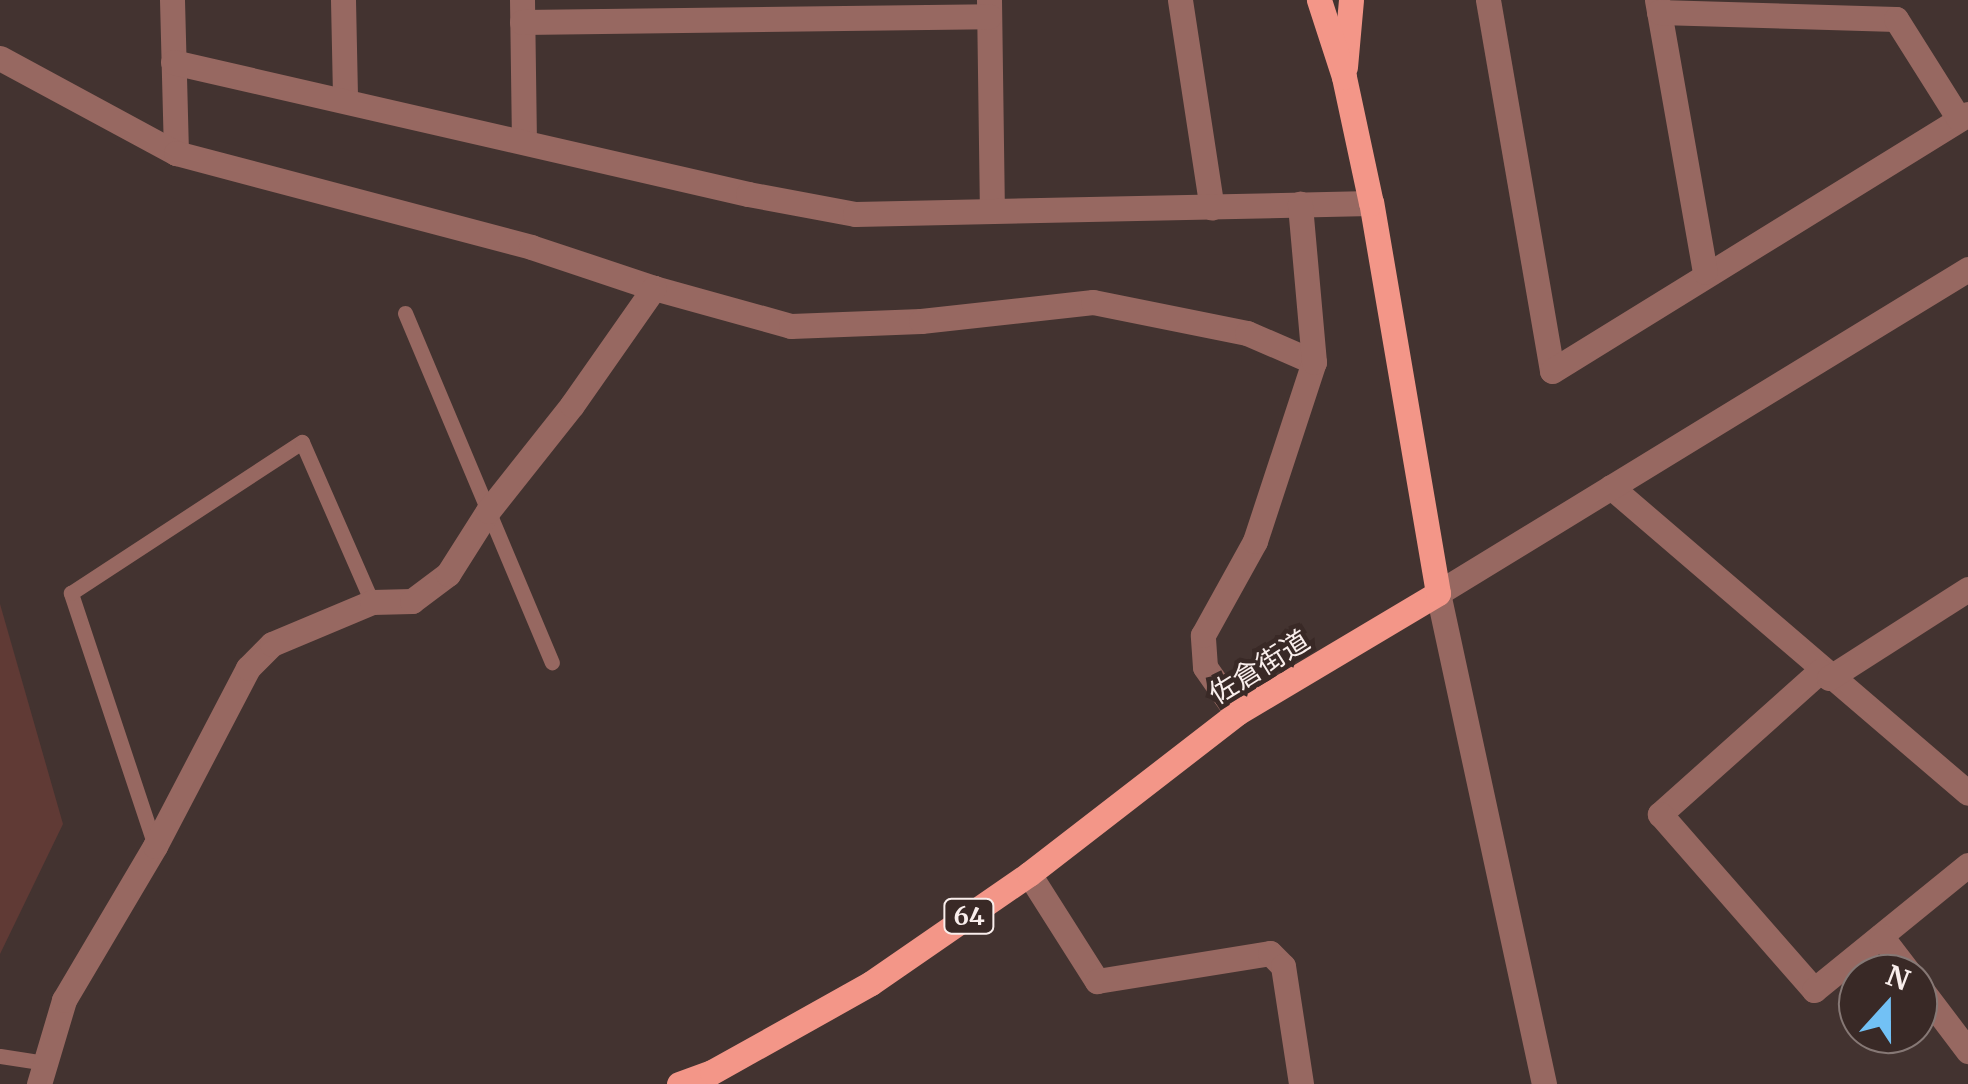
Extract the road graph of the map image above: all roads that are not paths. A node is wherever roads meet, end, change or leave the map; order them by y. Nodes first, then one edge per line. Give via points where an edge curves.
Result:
1 (172, 0) edge
2 (343, 0) edge
3 (1180, 0) edge
4 (1320, 0) edge
5 (1351, 0) edge
6 (1488, 0) edge
7 (1658, 6) edge
8 (989, 8) edge
9 (522, 11) edge
10 (0, 58) edge
11 (173, 62) junction
12 (1344, 77) junction
13 (345, 100) junction
14 (1964, 116) edge
15 (524, 139) junction
16 (176, 153) junction
17 (1371, 203) junction
18 (1300, 204) junction
19 (1212, 208) junction
20 (992, 209) junction
21 (1968, 269) edge
22 (1705, 272) junction
23 (654, 288) junction
24 (406, 314) dead end
25 (1314, 362) junction
26 (1611, 487) junction
27 (488, 511) junction
28 (1968, 589) edge
29 (1438, 593) junction
30 (372, 602) junction
31 (552, 662) dead end
32 (1824, 674) junction
33 (1236, 714) junction
34 (1968, 793) edge
35 (155, 846) junction
36 (1968, 865) edge
37 (1029, 874) junction
38 (1881, 936) junction
39 (1895, 954) edge
40 (1938, 1011) edge
41 (1968, 1051) edge
42 (0, 1056) edge
43 (42, 1074) edge
44 (709, 1078) edge
45 (679, 1084) edge
46 (1301, 1084) edge
47 (1544, 1084) edge

1 - 11 street
2 - 13 street
3 - 19 street
4 - 12 main road
5 - 12 main road
6 - 22 street via 1552,371
7 - 14 street via 1896,19
7 - 22 street
8 - 9 street
8 - 20 street
9 - 15 street
10 - 16 street
11 - 13 street
11 - 16 street
12 - 17 main road
13 - 15 street
14 - 22 street
15 - 20 street via 855,214
16 - 23 street via 531,246
17 - 18 street
17 - 29 main road
18 - 19 street
18 - 25 street
19 - 20 street
21 - 26 street
23 - 25 street via 790,326 920,321 1093,302 1247,333
23 - 27 street
24 - 27 lane
25 - 33 street via 1256,541 1203,636 1205,667
26 - 29 street
26 - 32 street
27 - 30 street via 448,574 412,601
27 - 31 lane
28 - 32 street
29 - 33 main road, 佐倉街道 / 64
29 - 47 street
30 - 35 street via 272,644 248,668
30 - 35 lane via 302,442 71,593
32 - 34 street
32 - 38 street via 1660,814 1814,990
33 - 37 main road, 佐倉街道 / 64
35 - 43 street via 64,1000
36 - 38 street
37 - 44 main road, 佐倉街道 / 64 via 871,983
37 - 46 street via 1097,981 1270,953 1283,966
38 - 39 street
40 - 41 street
42 - 43 lane
44 - 45 main road, 佐倉街道 / 64

